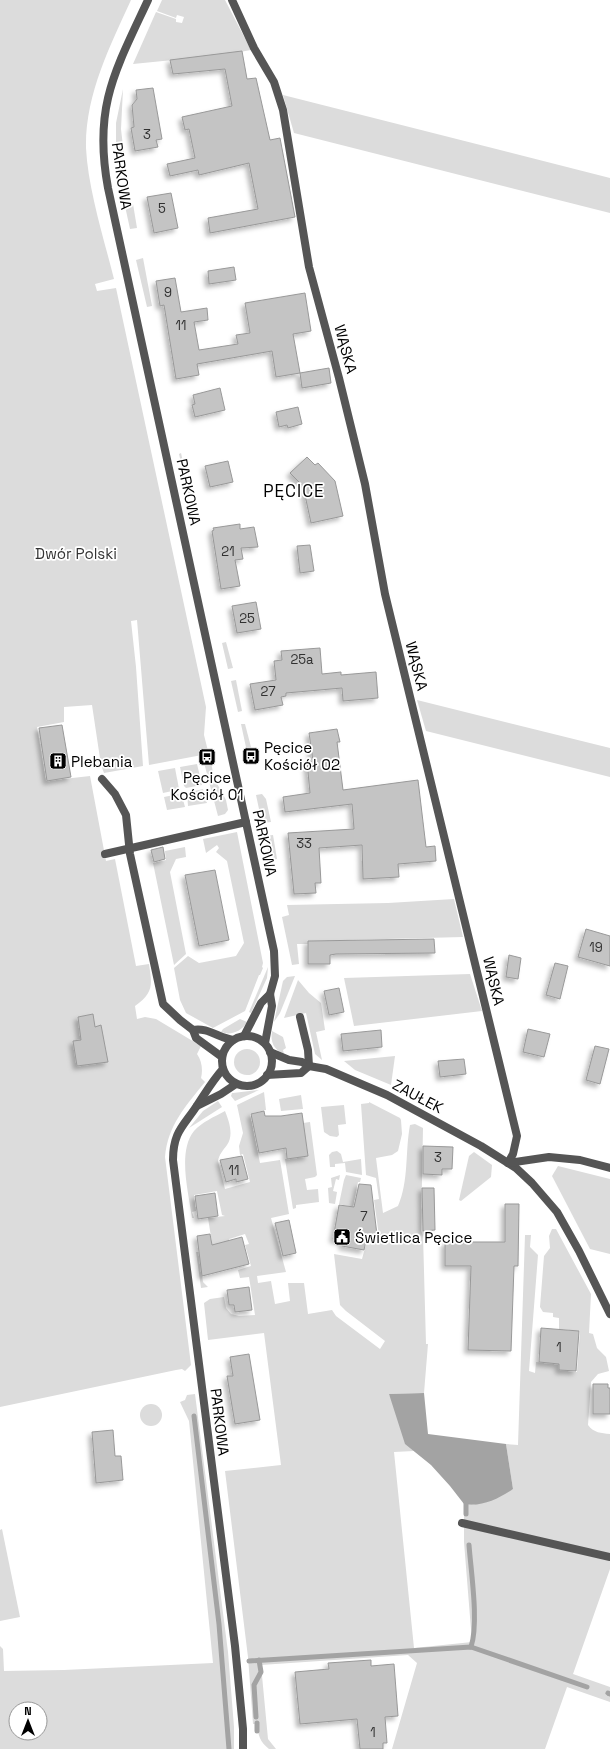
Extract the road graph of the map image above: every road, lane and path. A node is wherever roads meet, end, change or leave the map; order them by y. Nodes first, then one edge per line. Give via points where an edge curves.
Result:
1 (148, 0) edge
2 (232, 0) edge
3 (102, 779) dead end
4 (246, 822) junction
5 (129, 848) junction
6 (105, 854) dead end
7 (270, 994) junction
8 (300, 1016) dead end
9 (193, 1030) junction
10 (244, 1036) junction
11 (233, 1040) junction
12 (265, 1044) junction
13 (270, 1052) junction
14 (222, 1057) junction
15 (309, 1066) junction
16 (223, 1069) junction
17 (267, 1075) junction
18 (236, 1084) junction
19 (197, 1106) junction
20 (508, 1163) junction
21 (610, 1168) edge
22 (610, 1314) edge
23 (462, 1523) dead end
24 (610, 1558) edge
25 (243, 1749) edge

1 - 4 street, PARKOWA via 117,67 109,91 103,123 103,160
2 - 20 street, WĄSKA via 254,48 274,82 283,110 310,267 365,484 385,594 516,1130 516,1147
3 - 5 street via 111,788 124,810 128,824
4 - 5 street
4 - 7 street, PARKOWA via 275,956 276,973
5 - 6 street
5 - 9 street via 162,1001 169,1011
7 - 10 street, PARKOWA via 261,1003
7 - 12 street, PARKOWA via 272,1006
8 - 15 street
9 - 11 street via 201,1028
9 - 14 street via 196,1038
10 - 11 street
10 - 12 street via 255,1037
11 - 14 street via 226,1046
12 - 13 street
13 - 15 street, ZAUŁEK
13 - 17 street via 272,1063
14 - 16 street
15 - 17 street via 300,1073
15 - 20 street, ZAUŁEK via 326,1069 387,1095
16 - 18 street via 228,1078
16 - 19 street, PARKOWA
17 - 18 street via 256,1084
18 - 19 street, PARKOWA
19 - 25 street, PARKOWA via 177,1134 173,1160 236,1646
20 - 21 street via 549,1157 580,1160
20 - 22 street via 521,1172 557,1212 580,1250
23 - 24 street

